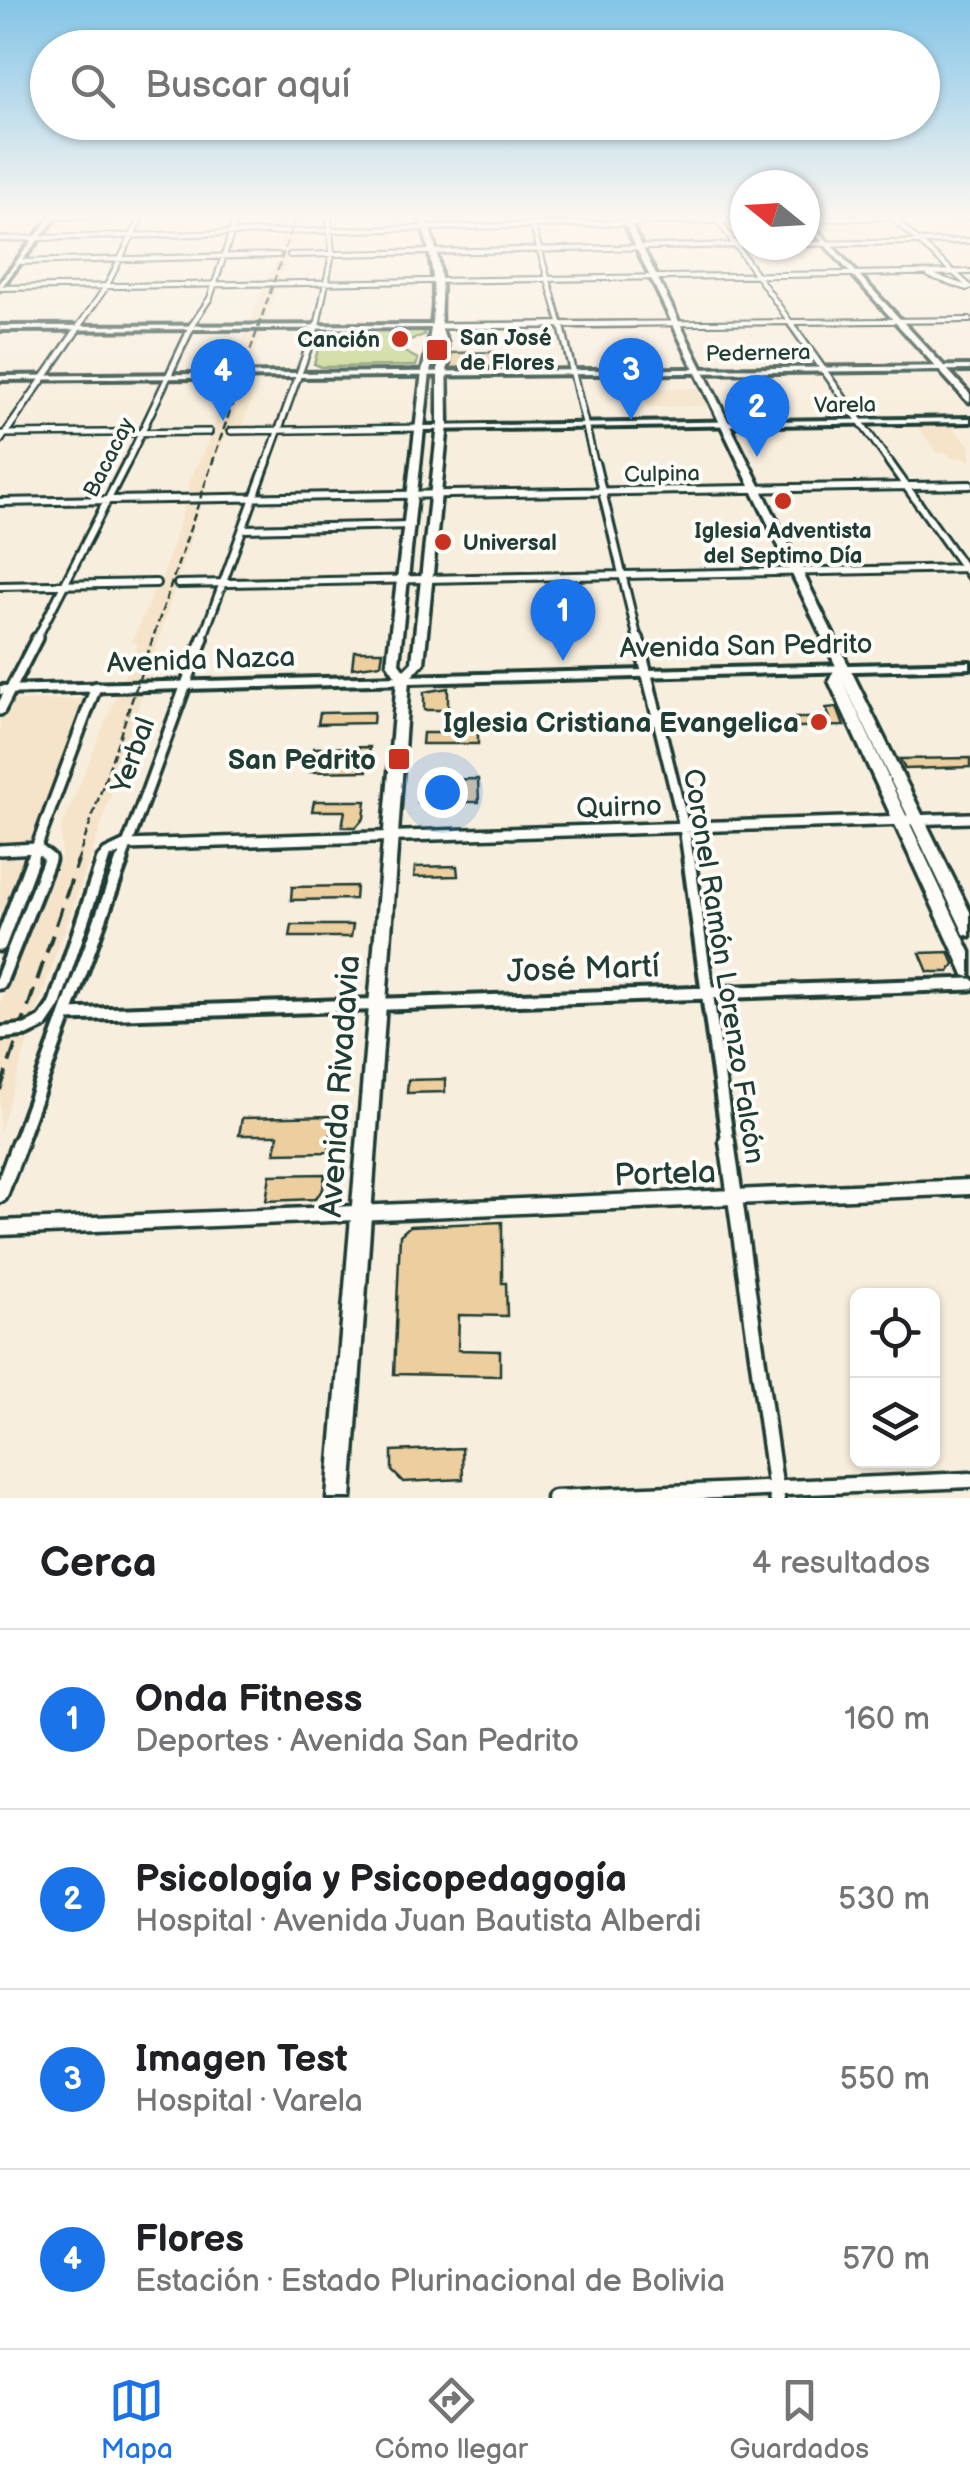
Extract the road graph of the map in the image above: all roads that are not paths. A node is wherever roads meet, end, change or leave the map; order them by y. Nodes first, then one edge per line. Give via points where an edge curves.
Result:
1 (213, 286) junction
2 (218, 286) edge
3 (326, 286) edge
4 (438, 286) edge
5 (551, 286) edge
6 (660, 286) edge
7 (766, 286) edge
8 (869, 286) edge
9 (106, 287) junction
10 (0, 288) edge
11 (970, 320) edge
12 (901, 322) junction
13 (677, 324) junction
14 (791, 324) junction
15 (317, 325) junction
16 (191, 326) junction
17 (561, 326) junction
18 (0, 328) edge
19 (77, 328) junction
20 (437, 328) junction
21 (942, 368) junction
22 (970, 368) edge
23 (824, 369) junction
24 (699, 370) junction
25 (570, 371) junction
26 (426, 372) junction
27 (442, 372) junction
28 (300, 374) junction
29 (166, 376) junction
30 (0, 378) edge
31 (40, 378) junction
32 (970, 398) edge
33 (970, 420) edge
34 (858, 422) junction
35 (724, 424) junction
36 (584, 426) junction
37 (422, 428) junction
38 (442, 428) junction
39 (280, 430) junction
40 (231, 431) dead end
41 (209, 432) dead end
42 (142, 433) junction
43 (1, 437) edge
44 (970, 485) edge
45 (905, 486) junction
46 (756, 488) junction
47 (600, 492) junction
48 (436, 494) junction
49 (414, 495) junction
50 (254, 497) junction
51 (105, 500) junction
52 (0, 502) edge
53 (412, 525) junction
54 (242, 529) junction
55 (968, 570) edge
56 (796, 571) junction
57 (622, 574) junction
58 (427, 577) junction
59 (404, 578) junction
60 (156, 583) dead end
61 (222, 583) junction
62 (178, 584) dead end
63 (63, 585) junction
64 (0, 586) edge
65 (970, 665) edge
66 (841, 668) junction
67 (648, 672) junction
68 (403, 678) junction
69 (184, 685) junction
70 (96, 687) junction
71 (5, 690) edge
72 (0, 710) edge
73 (970, 818) edge
74 (918, 819) junction
75 (898, 820) junction
76 (684, 827) junction
77 (390, 836) junction
78 (126, 845) junction
79 (37, 848) junction
80 (0, 850) edge
81 (970, 929) edge
82 (0, 946) edge
83 (970, 970) edge
84 (0, 983) edge
85 (970, 984) edge
86 (708, 990) junction
87 (378, 1003) junction
88 (67, 1014) junction
89 (0, 1032) edge
90 (970, 1187) edge
91 (0, 1195) edge
92 (734, 1197) junction
93 (362, 1213) junction
94 (0, 1228) edge
95 (970, 1480) edge
96 (776, 1493) edge
97 (340, 1498) edge
98 (554, 1498) edge

1 - 2 street
1 - 9 street
1 - 16 street, Bacacay
3 - 15 street, Yerbal
4 - 20 main road, Avenida Rivadavia
5 - 17 street, Coronel Ramón Lorenzo Falcón
6 - 13 main road
7 - 14 street
8 - 12 main road
9 - 10 street
9 - 19 street
11 - 12 street
12 - 14 street
12 - 21 main road
13 - 14 street
13 - 17 street
13 - 24 main road
14 - 23 street
15 - 16 street
15 - 20 street
15 - 28 street, Yerbal
16 - 19 street
16 - 29 street, Bacacay
17 - 20 street
17 - 25 street, Coronel Ramón Lorenzo Falcón
18 - 19 street
19 - 31 street
20 - 26 main road, Avenida Rivadavia
20 - 27 main road, Avenida Rivadavia
21 - 22 street, Pedernera
21 - 23 street, Pedernera
21 - 32 main road
23 - 24 street, Pedernera
23 - 34 street
24 - 25 street, Pedernera
24 - 35 main road
25 - 27 street, Pedernera
25 - 36 street, Coronel Ramón Lorenzo Falcón
26 - 27 street, Pedernera
26 - 28 street, Pedernera
26 - 37 main road, Avenida Rivadavia
27 - 38 main road, Avenida Rivadavia
28 - 29 street, Pedernera
28 - 39 street, Yerbal
29 - 31 street, Pedernera
29 - 42 street, Bacacay
30 - 31 street, Pedernera
31 - 43 street
33 - 34 street, Varela
34 - 35 street, Varela
34 - 45 street
35 - 36 street, Varela
35 - 46 main road
36 - 38 street, Varela
36 - 47 street, Coronel Ramón Lorenzo Falcón
37 - 38 street, Varela
37 - 39 street
37 - 49 main road, Avenida Rivadavia
38 - 48 main road, Avenida Rivadavia
39 - 40 street
39 - 50 street, Yerbal
41 - 42 street
42 - 43 street
42 - 51 street, Bacacay
44 - 45 street, Culpina
45 - 46 street, Culpina
45 - 55 street
46 - 47 street, Culpina
46 - 56 main road
47 - 48 street, Culpina
47 - 57 street, Coronel Ramón Lorenzo Falcón
48 - 49 street, Culpina
48 - 58 main road, Avenida Rivadavia
49 - 50 street, Culpina
49 - 53 main road, Avenida Rivadavia
50 - 51 street, Culpina
50 - 54 street, Yerbal
51 - 52 street, Culpina
51 - 63 street, Bacacay
53 - 54 street
53 - 59 main road, Avenida Rivadavia
54 - 61 street, Yerbal
55 - 56 street
56 - 57 street
56 - 66 main road
57 - 58 street
57 - 67 street, Coronel Ramón Lorenzo Falcón
58 - 59 street
58 - 68 main road, Avenida Rivadavia via 418,663
59 - 61 street
59 - 68 main road, Avenida Rivadavia via 393,663
60 - 63 street
61 - 62 street
61 - 69 street, Yerbal
63 - 64 street
63 - 71 street, Bacacay
65 - 66 street, Avenida San Pedrito
66 - 67 street, Avenida San Pedrito
66 - 74 main road
66 - 75 main road via 835,681
67 - 68 street, Avenida San Pedrito
67 - 76 street, Coronel Ramón Lorenzo Falcón
68 - 69 street, Avenida Nazca
68 - 77 main road, Avenida Rivadavia
69 - 70 street, Avenida Nazca
69 - 78 street, Yerbal
70 - 71 street, Avenida Nazca
70 - 79 street
71 - 72 street, Bacacay
73 - 74 street, Quirno
74 - 75 street, Quirno
74 - 81 main road
75 - 76 street, Quirno
75 - 83 main road
76 - 77 street, Quirno
76 - 86 street, Coronel Ramón Lorenzo Falcón
77 - 78 street, Quirno
77 - 87 main road, Avenida Rivadavia
78 - 88 street, Yerbal
78 - 89 street, bridge via 99,864 50,1014 26,1030
79 - 80 street
79 - 82 street
79 - 84 street via 49,864
85 - 86 street, José Martí
86 - 87 street, José Martí
86 - 92 street, Coronel Ramón Lorenzo Falcón
87 - 88 street, José Martí
87 - 93 main road, Avenida Rivadavia
88 - 91 street, Yerbal
90 - 92 street, Portela
92 - 93 street, Portela
92 - 96 street, Coronel Ramón Lorenzo Falcón
93 - 94 street, Portela
93 - 97 main road, Avenida Rivadavia
95 - 96 street
96 - 98 street

